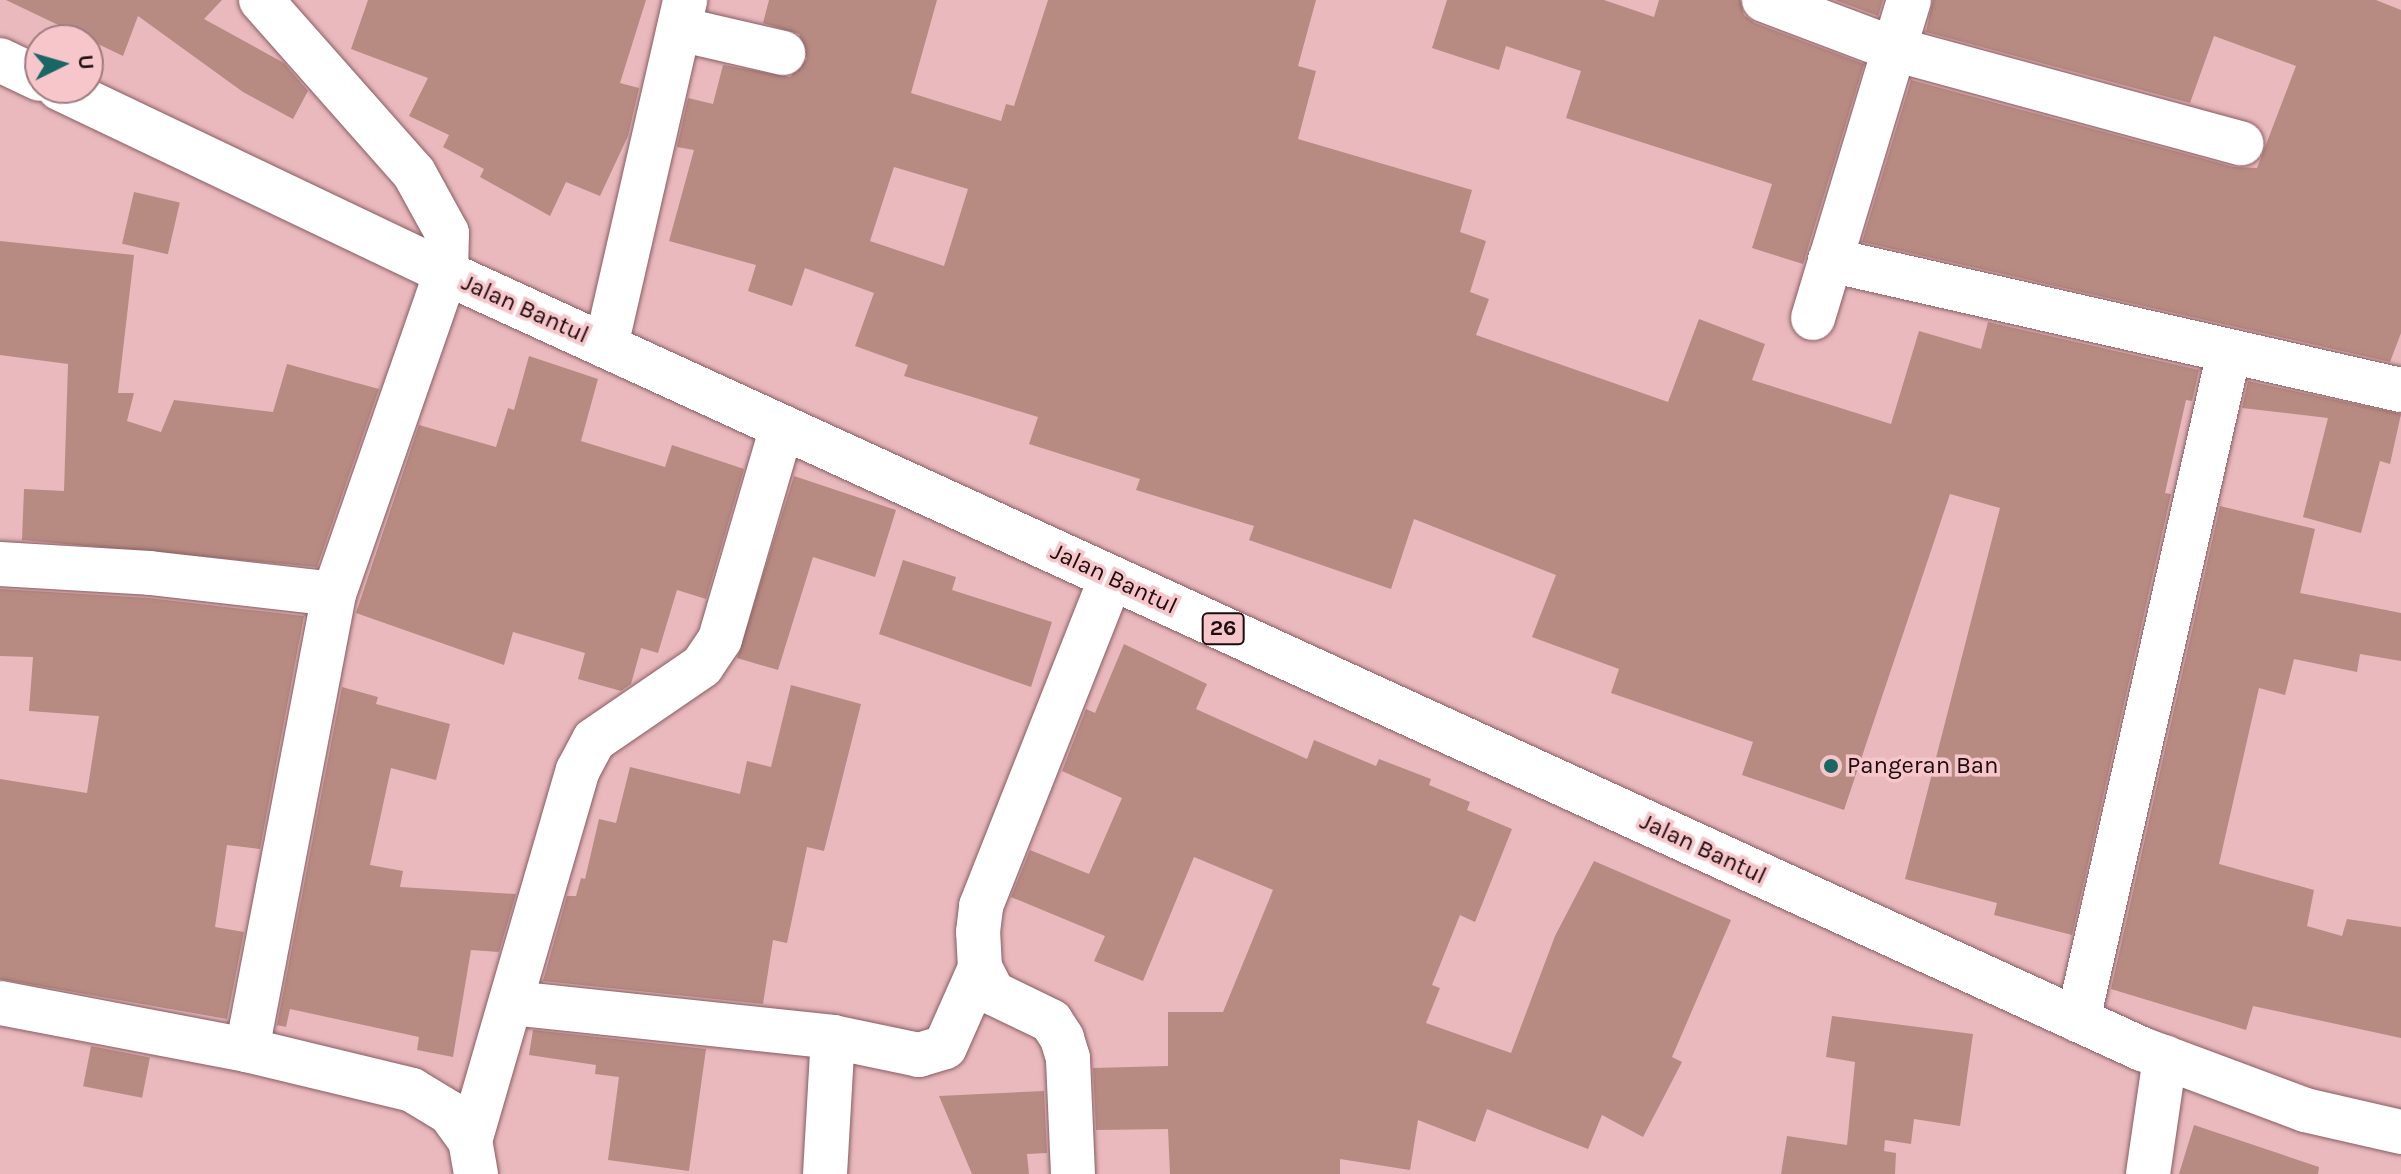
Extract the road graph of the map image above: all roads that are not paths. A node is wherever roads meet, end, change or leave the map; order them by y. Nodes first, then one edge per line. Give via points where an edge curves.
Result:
1 (261, 0) edge
2 (1764, 0) edge
3 (1909, 0) edge
4 (682, 14) edge
5 (1894, 49) junction
6 (783, 53) dead end
7 (0, 60) edge
8 (24, 71) edge
9 (92, 104) edge
10 (2241, 143) dead end
11 (1830, 260) junction
12 (446, 273) junction
13 (1813, 318) dead end
14 (606, 346) junction
15 (2229, 352) junction
16 (2401, 390) edge
17 (782, 427) junction
18 (0, 564) edge
19 (1111, 578) junction
20 (334, 594) junction
21 (980, 968) junction
22 (0, 1003) edge
23 (512, 1003) junction
24 (2078, 1020) junction
25 (833, 1037) junction
26 (247, 1050) junction
27 (2165, 1057) junction
28 (2401, 1132) edge
29 (473, 1158) edge
30 (825, 1174) edge
31 (1073, 1174) edge
32 (2148, 1174) edge

1 - 12 street via 414,173 447,233
2 - 5 street
3 - 5 street
4 - 6 street
4 - 14 street
5 - 10 street
5 - 11 street
7 - 8 street
9 - 12 street, Jalan Bantul / 26
11 - 13 street
11 - 15 street
12 - 14 street, Jalan Bantul / 26
12 - 20 street
14 - 17 street, Jalan Bantul / 26
15 - 16 street
15 - 24 street
17 - 19 street, Jalan Bantul / 26
17 - 23 street via 720,639 702,666 608,730 585,753
18 - 20 street via 150,573
19 - 21 street via 981,906
19 - 24 street, Jalan Bantul / 26
20 - 26 street
21 - 25 street via 945,1047 931,1054
21 - 31 street via 993,993 1051,1021 1062,1038
22 - 26 street
23 - 25 street
23 - 29 street
24 - 27 street, Jalan Bantul / 26
25 - 30 street
26 - 29 street via 412,1090 450,1113
27 - 28 street, Jalan Bantul / 26 via 2305,1110
27 - 32 street

